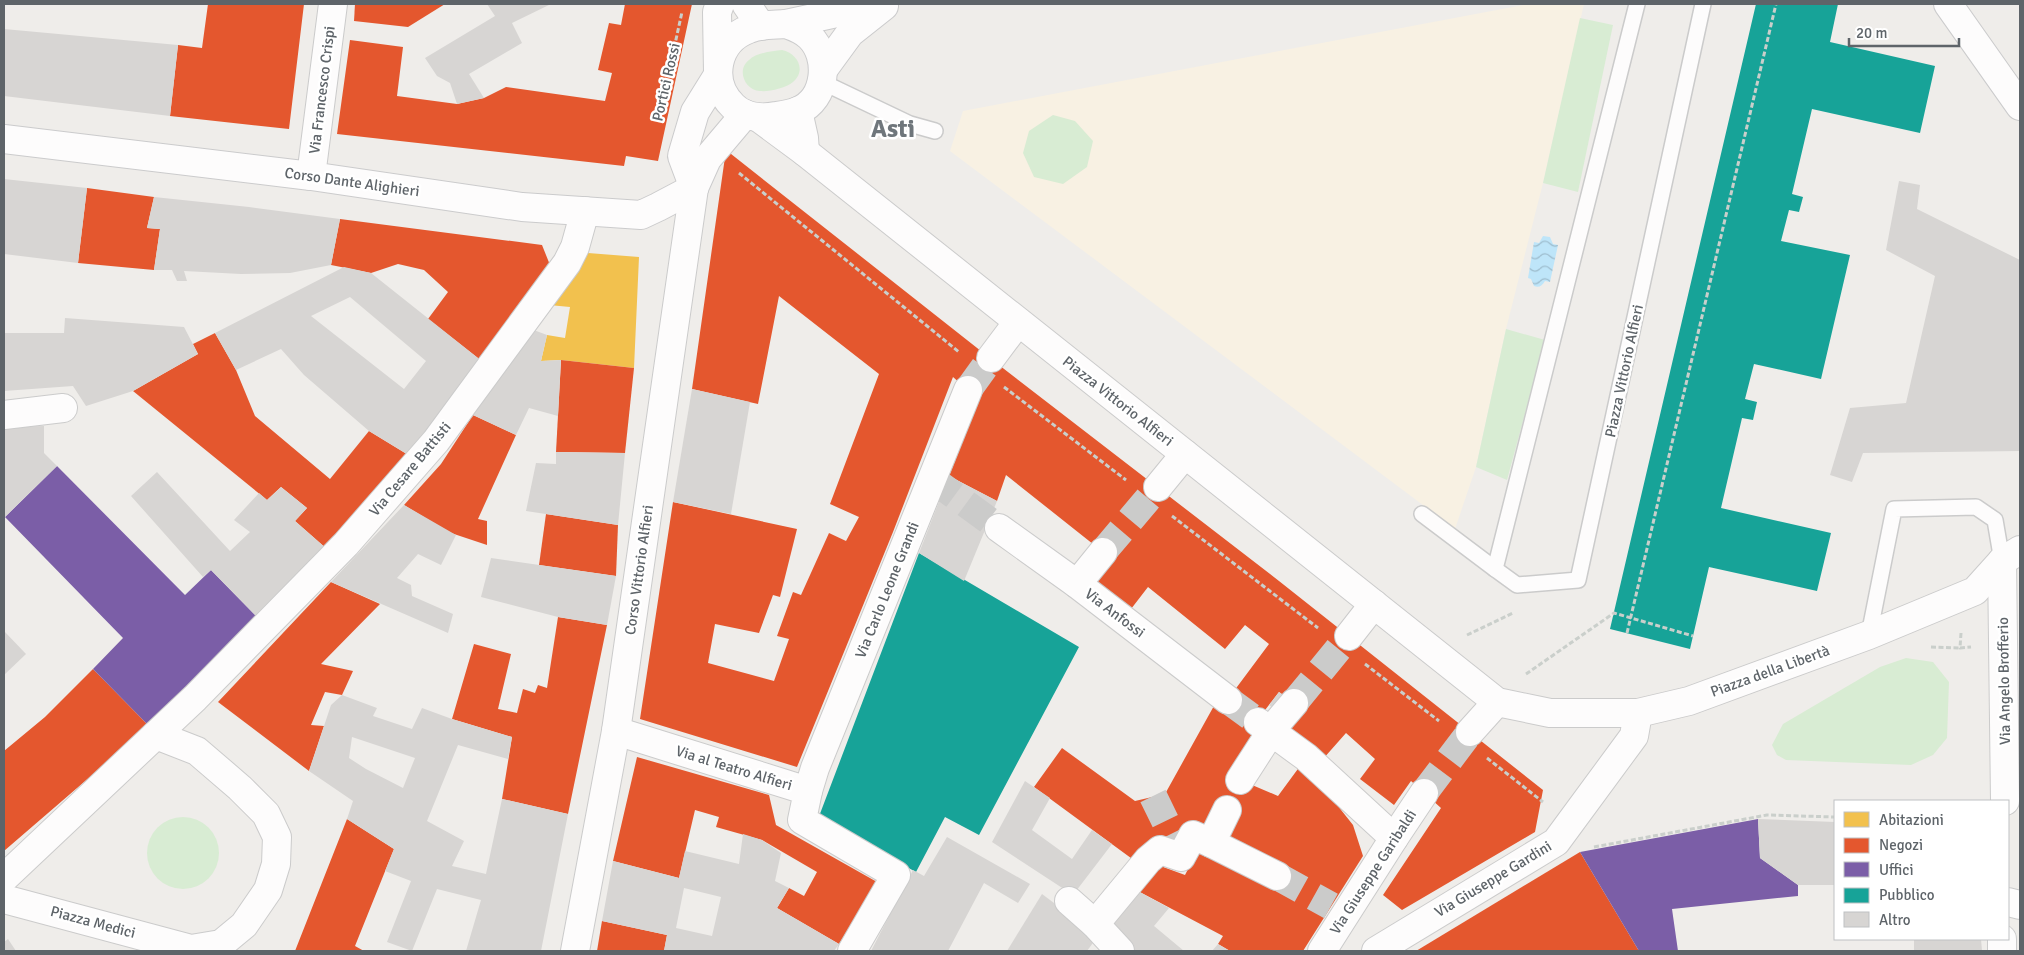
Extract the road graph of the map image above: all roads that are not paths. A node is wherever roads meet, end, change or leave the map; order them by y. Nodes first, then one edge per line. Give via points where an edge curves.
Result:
1 (333, 4) edge
2 (720, 4) edge
3 (878, 4) edge
4 (887, 4) edge
5 (1637, 4) edge
6 (1703, 4) edge
7 (1948, 4) edge
8 (764, 18) edge
9 (718, 74) junction
10 (823, 76) junction
11 (2020, 106) edge
12 (798, 111) junction
13 (752, 116) junction
14 (935, 131) dead end
15 (4, 139) edge
16 (805, 152) junction
17 (311, 176) junction
18 (694, 188) junction
19 (585, 211) junction
20 (1018, 322) junction
21 (991, 358) tunnel mouth
22 (968, 390) tunnel mouth
23 (63, 408) dead end
24 (4, 415) edge
25 (1185, 454) junction
26 (1158, 487) tunnel mouth
27 (1422, 514) dead end
28 (1000, 528) tunnel mouth
29 (1103, 552) tunnel mouth
30 (2011, 555) edge
31 (1495, 569) junction
32 (1077, 584) junction
33 (1374, 604) junction
34 (1869, 635) junction
35 (1348, 636) tunnel mouth
36 (1228, 700) tunnel mouth
37 (1497, 702) junction
38 (1294, 703) tunnel mouth
39 (1638, 713) junction
40 (1269, 726) junction
41 (616, 731) junction
42 (1470, 732) tunnel mouth
43 (156, 734) junction
44 (811, 779) junction
45 (1240, 780) dead end
46 (1424, 793) tunnel mouth
47 (2005, 800) edge
48 (1227, 810) dead end
49 (1394, 838) junction
50 (1211, 843) junction
51 (1278, 876) tunnel mouth
52 (4, 878) edge
53 (4, 899) edge
54 (1068, 901) dead end
55 (1095, 924) junction
56 (223, 948) edge
57 (575, 951) edge
58 (852, 951) edge
59 (1120, 951) edge
60 (1322, 951) edge
61 (1376, 951) edge

1 - 17 street, Via Francesco Crispi
2 - 9 street
3 - 8 street
4 - 10 street via 850,32
5 - 31 lane
6 - 31 lane, Piazza Vittorio Alfieri via 1578,580 1517,585
7 - 11 street
8 - 9 street via 730,40 722,51
8 - 10 street via 809,36 822,57
9 - 13 street via 726,99 735,108
9 - 18 street, Corso Vittorio Alfieri via 695,112 682,156
10 - 12 street via 817,94
10 - 14 lane via 910,124
12 - 13 street via 772,117
12 - 16 street
13 - 16 street, Piazza Vittorio Alfieri
13 - 18 street, Corso Vittorio Alfieri via 707,159
15 - 17 street, Corso Dante Alighieri
16 - 20 street, Piazza Vittorio Alfieri
17 - 19 street, Corso Dante Alighieri via 522,207
18 - 19 street, Corso Dante Alighieri via 641,215
18 - 41 street, Corso Vittorio Alfieri
19 - 43 street, Via Cesare Battisti via 567,263 436,441 346,544
20 - 21 street
20 - 25 street, Piazza Vittorio Alfieri
22 - 44 street, Via Carlo Leone Grandi
23 - 24 street
25 - 26 street
25 - 33 street, Piazza Vittorio Alfieri
27 - 31 lane
28 - 32 street, Via Anfossi
29 - 32 street
30 - 34 street, Piazza della Libertà via 1975,591
30 - 34 lane via 1995,520 1976,507 1894,509
30 - 47 street, Via Angelo Brofferio
32 - 36 street, Via Anfossi
33 - 35 street
33 - 37 street, Piazza Vittorio Alfieri
34 - 39 street, Piazza della Libertà via 1689,701
37 - 39 street, Piazza della Libertà via 1550,713
37 - 42 street
38 - 40 street
39 - 61 street, Via Giuseppe Gardini via 1634,736 1556,842
40 - 45 street
40 - 49 street
41 - 44 street, Via al Teatro Alfieri
41 - 57 street, Corso Vittorio Alfieri
43 - 52 street
43 - 56 street, Piazza Medici via 197,751 266,814 277,837 276,864 268,890
44 - 58 street, Via al Teatro Alfieri via 802,820 896,875
46 - 49 street, Via Giuseppe Garibaldi
48 - 50 street
49 - 60 street, Via Giuseppe Garibaldi via 1339,911
50 - 51 street
50 - 55 street via 1193,835 1178,848 1160,850
53 - 56 street, Piazza Medici via 191,949
54 - 55 street
55 - 59 street

